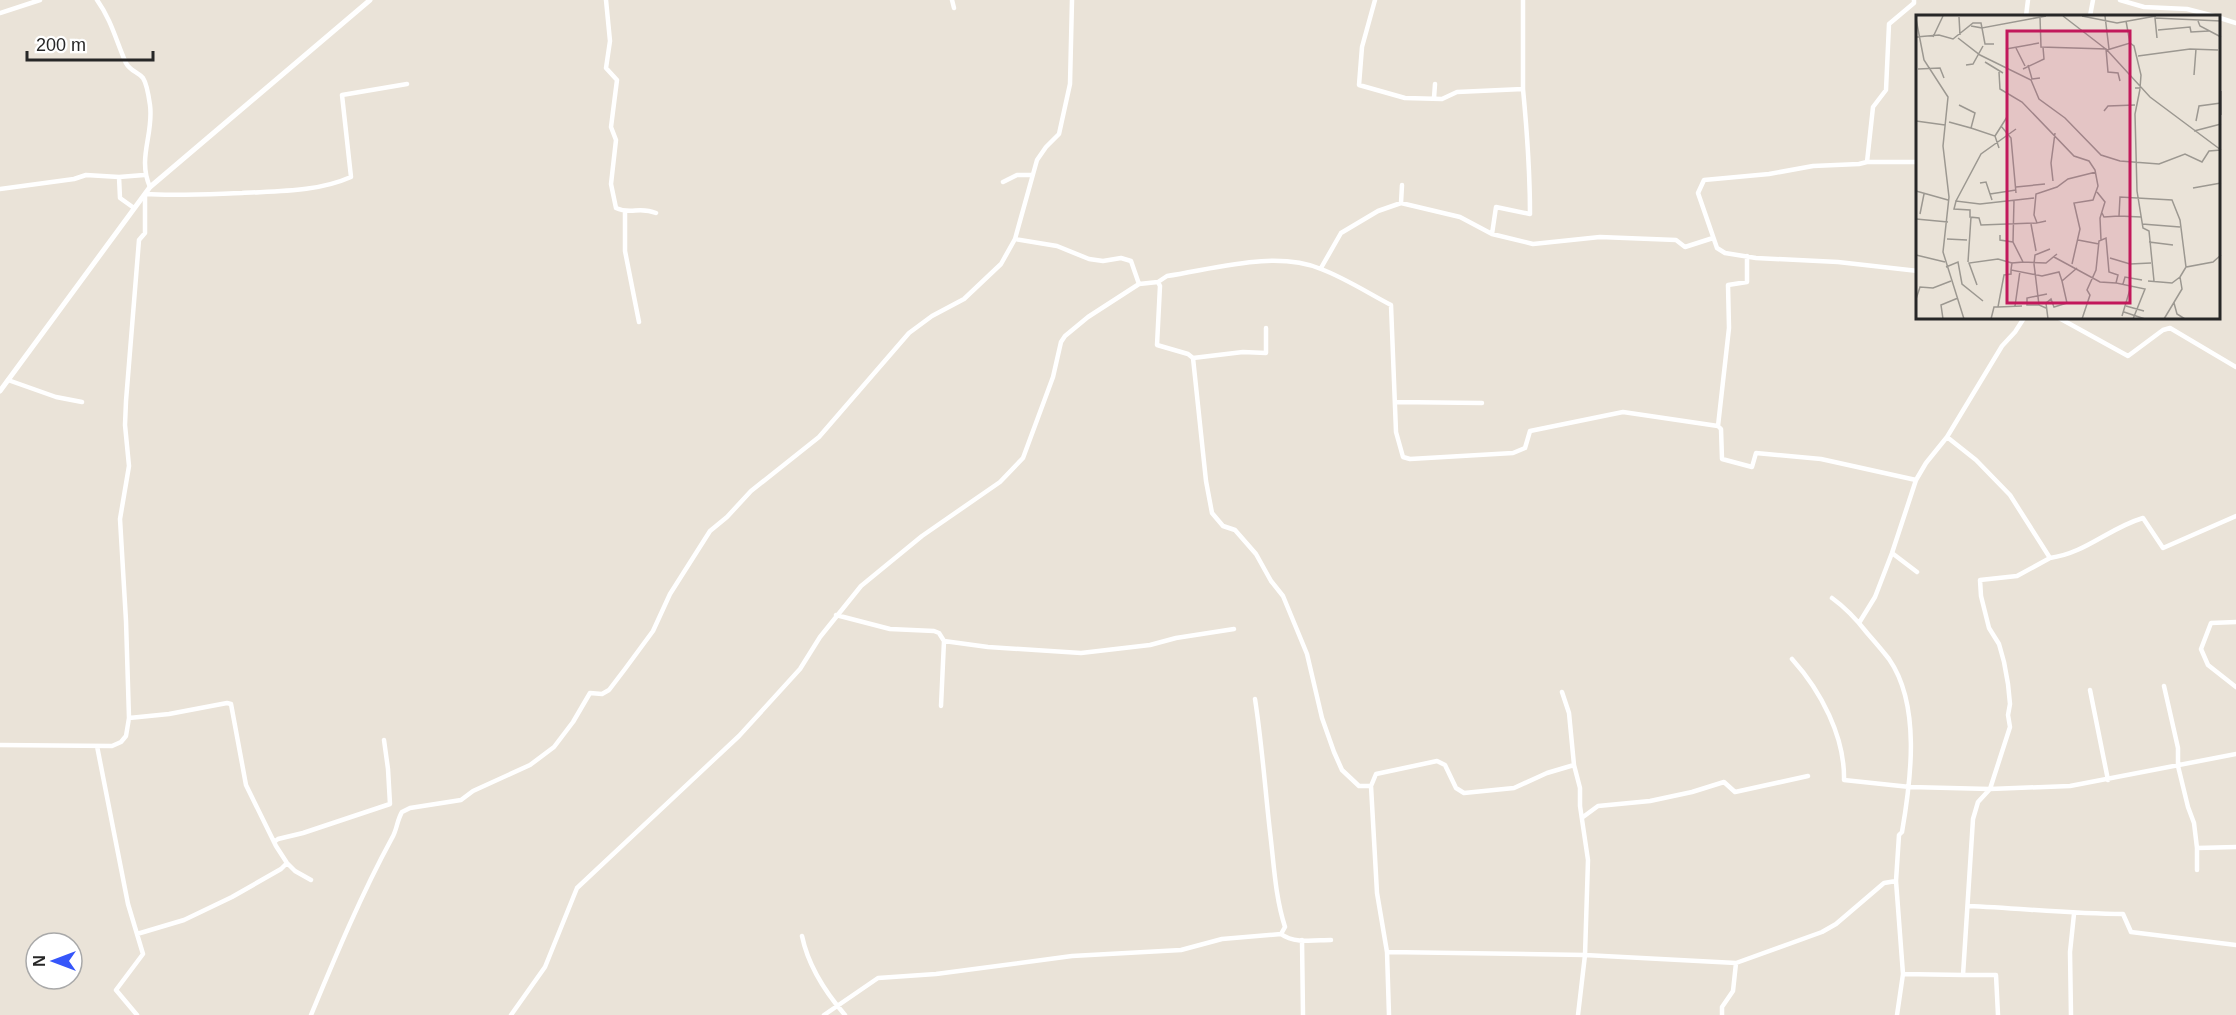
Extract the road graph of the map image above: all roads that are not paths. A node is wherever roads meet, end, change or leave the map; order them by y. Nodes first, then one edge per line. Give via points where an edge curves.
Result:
1 (40, 0) edge
2 (97, 0) edge
3 (370, 0) edge
4 (606, 0) edge
5 (952, 0) edge
6 (1072, 0) edge
7 (1375, 0) edge
8 (1523, 0) edge
9 (1914, 0) edge
10 (2028, 0) edge
11 (2094, 0) edge
12 (2120, 0) edge
13 (954, 8) dead end
14 (0, 13) edge
15 (2026, 15) edge
16 (2090, 15) edge
17 (2210, 15) edge
18 (2221, 18) edge
19 (2236, 23) edge
20 (406, 84) dead end
21 (1435, 84) dead end
22 (1523, 89) junction
23 (1434, 98) junction
24 (1867, 162) junction
25 (1916, 162) edge
26 (144, 175) junction
27 (1032, 176) junction
28 (119, 177) junction
29 (1003, 182) dead end
30 (1402, 185) dead end
31 (150, 187) junction
32 (0, 189) edge
33 (145, 194) junction
34 (1401, 203) junction
35 (134, 208) junction
36 (625, 212) junction
37 (656, 213) dead end
38 (1492, 234) junction
39 (1713, 238) junction
40 (1015, 239) junction
41 (1747, 256) junction
42 (1321, 268) junction
43 (1916, 271) edge
44 (1158, 282) junction
45 (1139, 284) junction
46 (2023, 320) edge
47 (2063, 320) edge
48 (639, 322) dead end
49 (1266, 328) dead end
50 (1193, 358) junction
51 (2236, 367) edge
52 (4, 383) edge
53 (0, 391) edge
54 (82, 402) dead end
55 (1395, 402) junction
56 (1482, 403) dead end
57 (1718, 426) junction
58 (1947, 437) junction
59 (1916, 480) junction
60 (2236, 516) edge
61 (1892, 553) junction
62 (2050, 558) junction
63 (1917, 572) dead end
64 (1832, 598) dead end
65 (836, 615) junction
66 (2236, 622) edge
67 (1859, 623) junction
68 (1234, 629) dead end
69 (944, 641) junction
70 (1792, 659) dead end
71 (2164, 686) dead end
72 (2236, 687) edge
73 (2090, 690) dead end
74 (1562, 692) dead end
75 (1255, 699) dead end
76 (941, 706) dead end
77 (129, 718) junction
78 (384, 740) dead end
79 (0, 746) edge
80 (97, 746) junction
81 (2236, 754) edge
82 (1574, 765) junction
83 (2178, 766) junction
84 (1808, 776) dead end
85 (2108, 780) junction
86 (1371, 786) junction
87 (1910, 787) junction
88 (1990, 789) junction
89 (1583, 817) junction
90 (274, 842) junction
91 (2236, 847) edge
92 (2197, 848) junction
93 (287, 863) junction
94 (2197, 870) dead end
95 (311, 880) dead end
96 (1896, 881) junction
97 (1968, 906) junction
98 (2074, 914) junction
99 (137, 934) junction
100 (1281, 934) junction
101 (802, 936) dead end
102 (1302, 940) junction
103 (1331, 940) dead end
104 (2236, 945) edge
105 (1387, 951) junction
106 (1585, 955) junction
107 (1736, 963) junction
108 (1903, 974) junction
109 (1964, 975) junction
110 (836, 1006) junction
111 (137, 1015) edge
112 (311, 1015) edge
113 (511, 1015) edge
114 (824, 1015) edge
115 (845, 1015) edge
116 (1302, 1015) edge
117 (1389, 1015) edge
118 (1578, 1015) edge
119 (1722, 1015) edge
120 (1897, 1015) edge
121 (1998, 1015) edge
122 (2071, 1015) edge

1 - 14 street
2 - 26 street via 108,15 127,66 143,78 146,89 150,122
3 - 31 street
4 - 36 street via 610,41 606,68 617,81 611,127 616,140 611,184 616,208
5 - 13 street
6 - 27 street via 1070,84 1059,134 1037,160
7 - 23 street via 1362,47 1359,85 1405,98
8 - 22 street
9 - 24 street via 1889,24 1886,90 1873,107
10 - 15 street
11 - 16 street
12 - 17 street
18 - 19 street
20 - 33 street via 342,95 351,177 337,183 277,191
21 - 23 street
22 - 23 street via 1457,92
22 - 38 street via 1530,214 1496,207
24 - 25 street
24 - 39 street via 1704,180 1698,193
26 - 28 street
26 - 31 street
27 - 29 street via 1017,176
27 - 40 street
28 - 32 street via 86,175
28 - 35 street via 120,198
30 - 34 street
31 - 33 street
33 - 35 street
33 - 77 street via 146,233 139,240 126,401 129,466 120,519
34 - 38 street via 1460,218
34 - 42 street via 1378,211 1341,233
35 - 52 street
36 - 37 street via 645,209
36 - 48 street via 625,251
38 - 39 street via 1533,244 1600,237 1676,240 1685,247
39 - 41 street via 1717,248 1725,253
40 - 45 street via 1057,246 1089,259 1131,261
40 - 112 street via 1001,264 975,291 909,333 819,437 751,491 710,531 652,631 625,669 609,690 590,693 554,747 530,765 461,800 402,812
41 - 43 street
41 - 57 street via 1747,282 1728,285 1728,328
42 - 44 street via 1273,260 1167,276
42 - 55 street via 1391,305
44 - 45 street
44 - 50 street via 1157,345
45 - 65 street via 1088,317 1061,342 1053,377 1023,458 1000,482 886,565
46 - 58 street via 2002,346
47 - 51 street via 2128,356 2170,328
49 - 50 street via 1266,353
50 - 86 street via 1212,513 1223,526 1235,530 1256,554 1283,596 1301,637 1322,718 1342,770 1359,786
52 - 53 street
52 - 54 street
55 - 56 street
55 - 57 street via 1396,432 1403,457 1410,459 1513,453 1525,448 1530,431 1623,412
57 - 59 street via 1722,459 1752,467 1756,453 1821,459
58 - 59 street
58 - 62 street via 2010,495
59 - 61 street
60 - 62 street via 2163,548 2143,518 2124,524 2081,549
61 - 63 street
61 - 67 street via 1875,597
62 - 88 street via 2017,576 1980,580 1989,628 2004,662 2010,704 2010,728
64 - 67 street
65 - 69 street via 890,629 934,631
65 - 113 street via 800,669 739,736 577,888 545,967
66 - 72 street via 2211,623 2201,649 2208,665
67 - 87 street via 1890,660 1902,688 1910,729
68 - 69 street via 1082,653
69 - 76 street
70 - 87 street via 1832,720 1845,760 1844,780
71 - 83 street via 2178,748
73 - 85 street
74 - 82 street via 1569,713
75 - 100 street via 1273,873 1285,927
77 - 80 street via 121,742
77 - 90 street via 231,704 246,785
78 - 90 street via 390,804
79 - 80 street
80 - 99 street
81 - 83 street
82 - 86 street via 1514,788 1464,793 1456,788 1445,765 1437,761 1376,774
82 - 89 street
83 - 85 street
83 - 92 street
84 - 89 street via 1735,792 1724,782 1650,801 1598,806
85 - 88 street via 2070,786
86 - 105 street via 1377,893
87 - 88 street
87 - 96 street via 1899,835
88 - 97 street via 1978,802 1973,819
89 - 106 street via 1588,860
90 - 93 street
91 - 92 street
92 - 94 street
93 - 95 street
93 - 99 street via 232,897 184,920
96 - 107 street via 1884,883 1822,932
96 - 108 street
97 - 98 street
97 - 109 street
98 - 104 street via 2123,914 2131,932
98 - 122 street
99 - 111 street via 143,957 116,990
100 - 102 street
100 - 110 street via 1222,939 1181,950 1072,956 878,978
101 - 110 street via 812,966
102 - 103 street
102 - 116 street
105 - 106 street
105 - 117 street
106 - 107 street
106 - 118 street
107 - 119 street via 1732,991 1722,1007
108 - 109 street
108 - 120 street
109 - 121 street via 1996,975
110 - 114 street
110 - 115 street

